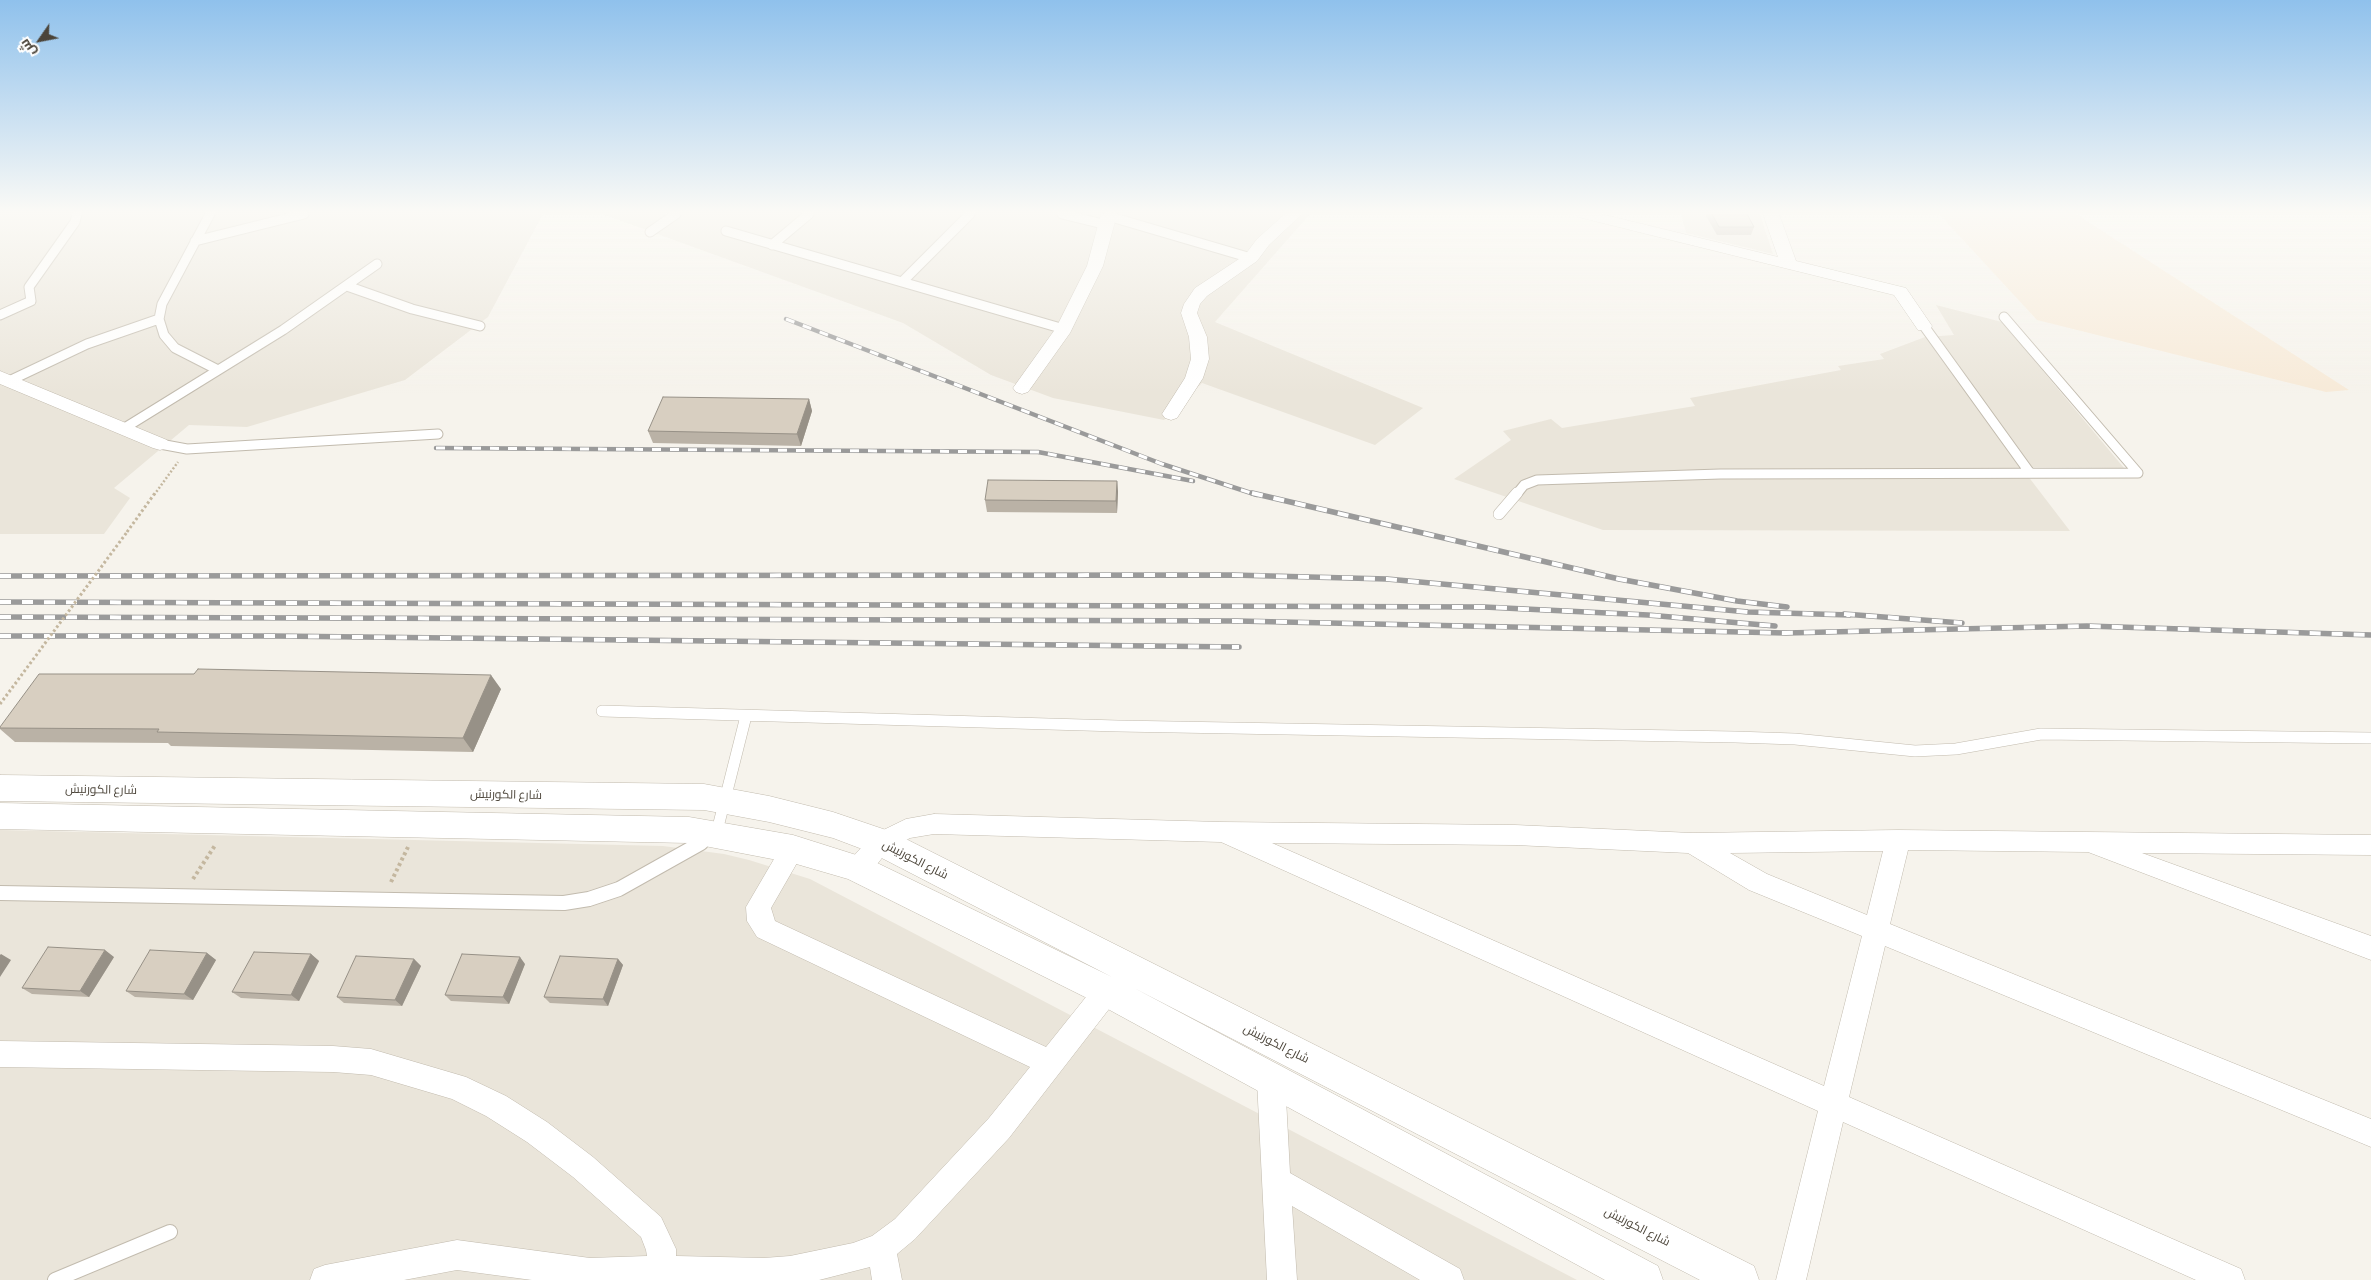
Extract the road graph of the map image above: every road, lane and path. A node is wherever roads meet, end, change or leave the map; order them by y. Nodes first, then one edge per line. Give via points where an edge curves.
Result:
1 (38, 274) edge
2 (178, 274) edge
3 (364, 274) edge
4 (876, 274) edge
5 (909, 274) edge
6 (1091, 274) edge
7 (1226, 274) edge
8 (1829, 274) edge
9 (902, 281) junction
10 (347, 286) junction
11 (0, 315) edge
12 (2004, 317) dead end
13 (160, 319) junction
14 (480, 326) dead end
15 (1924, 326) joint
16 (1064, 328) junction
17 (218, 370) junction
18 (5, 379) edge
19 (1022, 388) dead end
20 (1171, 414) dead end
21 (123, 429) junction
22 (438, 434) dead end
23 (160, 444) joint
24 (2030, 473) junction
25 (168, 477) dead end
26 (1499, 514) dead end
27 (0, 704) edge
28 (602, 711) dead end
29 (746, 716) junction
30 (2371, 738) edge
31 (0, 788) edge
32 (725, 801) junction
33 (0, 816) edge
34 (231, 820) junction
35 (419, 824) junction
36 (1221, 832) junction
37 (716, 835) junction
38 (1898, 840) junction
39 (881, 842) junction
40 (2082, 842) junction
41 (1692, 843) junction
42 (2371, 845) edge
43 (794, 849) junction
44 (858, 869) junction
45 (0, 893) edge
46 (182, 896) junction
47 (382, 900) junction
48 (1876, 931) junction
49 (2371, 948) edge
50 (1107, 991) junction
51 (0, 1054) edge
52 (1051, 1063) junction
53 (1271, 1080) junction
54 (1834, 1104) junction
55 (2371, 1133) edge
56 (1277, 1181) junction
57 (170, 1232) dead end
58 (882, 1248) junction
59 (662, 1271) junction
60 (737, 1276) edge
61 (589, 1277) edge
62 (55, 1280) edge
63 (325, 1280) edge
64 (887, 1280) edge
65 (1282, 1280) edge
66 (1449, 1280) edge
67 (1644, 1280) edge
68 (1740, 1280) edge
69 (1791, 1280) edge
70 (2230, 1280) edge

1 - 11 lane via 29,287 31,301
2 - 13 lane via 162,304
3 - 10 lane
4 - 9 lane
5 - 9 lane
6 - 16 street
7 - 20 street via 1201,292 1192,304 1189,313 1198,337 1200,359 1194,378
8 - 15 street via 1900,291
9 - 16 lane
10 - 14 lane via 412,309
10 - 17 lane
12 - 24 lane via 2138,473
13 - 17 lane via 164,336 175,348
13 - 18 lane via 87,344
15 - 24 lane
16 - 19 street
17 - 21 lane
18 - 21 street
21 - 23 street
22 - 23 lane via 187,449
24 - 26 lane via 1720,474 1537,480 1524,485
25 - 27 path, bridge
28 - 29 lane
29 - 30 lane via 1735,737 1794,739 1923,752 2041,734
29 - 32 lane
31 - 32 street, شارع الكورنيش via 704,797
32 - 37 lane
32 - 39 street, شارع الكورنيش via 833,825
33 - 34 street
34 - 35 street
34 - 46 path
35 - 37 street via 689,830
35 - 47 path
36 - 39 street via 934,824 906,829
36 - 41 street via 1515,836
36 - 54 street
37 - 43 street
37 - 47 lane via 649,874 589,899 564,903
38 - 40 street
38 - 41 street
38 - 48 street
39 - 44 street
39 - 68 street, شارع الكورنيش
40 - 42 street
40 - 49 street
41 - 48 street via 1758,882
43 - 44 street
43 - 52 street via 758,907 760,921 766,928
44 - 50 street
45 - 46 lane
46 - 47 lane
48 - 54 street
48 - 55 street
50 - 52 street
50 - 53 street
51 - 59 street via 333,1059 371,1062 456,1087 496,1106 537,1132 583,1167 651,1227 660,1249
52 - 58 street via 979,1149 905,1229
53 - 56 street
53 - 67 street
54 - 69 street
54 - 70 street
56 - 65 street
56 - 66 street
57 - 62 lane
58 - 60 street via 853,1258 790,1271
58 - 64 street
59 - 60 street
59 - 61 street
61 - 63 street via 457,1256

